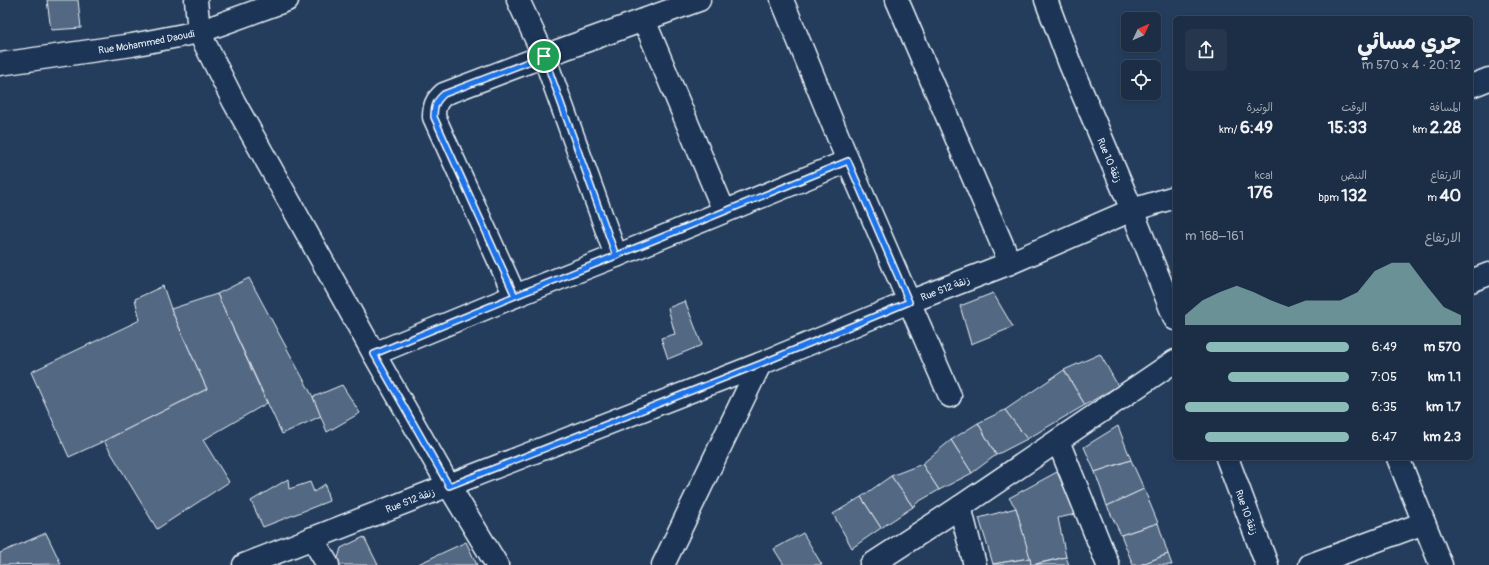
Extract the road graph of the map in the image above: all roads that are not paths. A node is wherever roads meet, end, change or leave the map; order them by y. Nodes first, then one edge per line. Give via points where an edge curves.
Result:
1 (196, 0) edge
2 (287, 0) edge
3 (518, 0) edge
4 (699, 0) edge
5 (782, 0) edge
6 (897, 0) edge
7 (1046, 0) edge
8 (644, 20) junction
9 (199, 32) junction
10 (544, 56) junction
11 (0, 64) edge
12 (1489, 79) edge
13 (1473, 85) edge
14 (848, 161) junction
15 (1173, 198) edge
16 (1132, 210) junction
17 (724, 211) junction
18 (616, 256) junction
19 (1010, 263) junction
20 (1489, 274) edge
21 (1473, 281) edge
22 (515, 296) junction
23 (909, 302) junction
24 (1173, 314) edge
25 (374, 354) junction
26 (1173, 361) edge
27 (760, 364) junction
28 (950, 396) dead end
29 (1058, 441) junction
30 (1229, 460) edge
31 (1399, 460) edge
32 (449, 486) junction
33 (960, 507) junction
34 (1424, 523) junction
35 (312, 538) junction
36 (244, 565) edge
37 (328, 565) edge
38 (497, 565) edge
39 (663, 565) edge
40 (871, 565) edge
41 (975, 565) edge
42 (1108, 565) edge
43 (1267, 565) edge
44 (1310, 565) edge
45 (1441, 565) edge

1 - 9 street
2 - 9 street, Rue Mohammed Daoudi
3 - 10 street
4 - 8 street
5 - 14 street
6 - 19 street
7 - 16 street, Rue 10 زنقة via 1070,64
8 - 10 street
8 - 17 street
9 - 11 street, Rue Mohammed Daoudi via 132,45
9 - 25 street via 234,102
10 - 18 street
10 - 22 street via 444,94 434,107 434,117
12 - 13 street
14 - 17 street
14 - 23 street
15 - 16 street, Rue S12 زنقة
16 - 19 street, Rue S12 زنقة
16 - 24 street, Rue 10 زنقة
17 - 18 street
18 - 22 street
19 - 23 street, Rue S12 زنقة
20 - 21 street
22 - 25 street
23 - 27 street, Rue S12 زنقة
23 - 28 street
25 - 32 street
26 - 29 street
27 - 32 street, Rue S12 زنقة
27 - 39 street
29 - 33 street
29 - 42 street
30 - 43 street, Rue 10 زنقة
31 - 34 street
32 - 35 street, Rue S12 زنقة
32 - 38 street
33 - 40 street
33 - 41 street
34 - 44 street
34 - 45 street
35 - 36 street, Rue S12 زنقة
35 - 37 street

